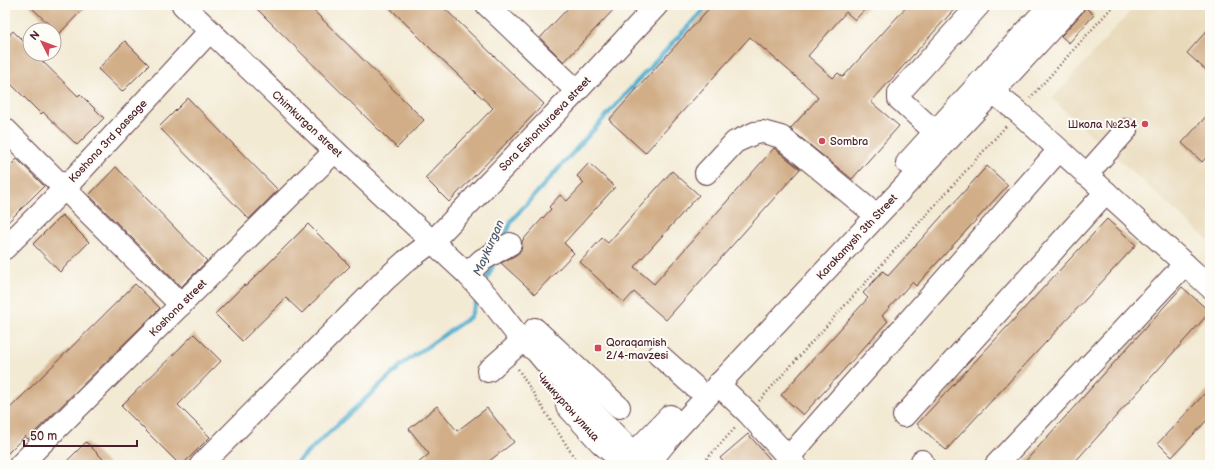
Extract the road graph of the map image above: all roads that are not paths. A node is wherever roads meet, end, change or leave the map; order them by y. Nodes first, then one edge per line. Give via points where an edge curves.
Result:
1 (182, 5) edge
2 (487, 5) edge
3 (657, 5) edge
4 (979, 5) edge
5 (1050, 5) edge
6 (1073, 5) edge
7 (209, 32) junction
8 (987, 87) junction
9 (577, 91) junction
10 (5, 129) edge
11 (1126, 130) dead end
12 (934, 132) junction
13 (1060, 150) junction
14 (335, 151) junction
15 (706, 173) dead end
16 (1086, 175) junction
17 (65, 188) junction
18 (1106, 192) junction
19 (866, 207) junction
20 (433, 241) junction
21 (510, 244) dead end
22 (5, 248) edge
23 (1184, 264) junction
24 (478, 286) junction
25 (1210, 287) edge
26 (181, 305) junction
27 (521, 341) junction
28 (659, 355) dead end
29 (488, 371) dead end
30 (718, 384) junction
31 (696, 387) junction
32 (619, 407) dead end
33 (904, 416) dead end
34 (792, 461) edge
35 (639, 462) edge
36 (20, 465) edge
37 (201, 465) edge
38 (996, 465) edge

1 - 7 street, Chimkurgan street
2 - 9 street
3 - 9 street, Sora Eshonturaeva street
4 - 12 street via 899,93 899,99
5 - 8 street, Karakamysh 3th Street
6 - 8 street, Karakamysh 3th Street
7 - 14 street, Chimkurgan street
7 - 17 street, Koshona 3rd passage
8 - 12 street, Karakamysh 3th Street
8 - 13 street
8 - 30 street, Karakamysh 3th Street
9 - 20 street, Sora Eshonturaeva street
10 - 17 street
11 - 16 street
12 - 19 street, Karakamysh 3th Street
13 - 16 street
13 - 34 street
14 - 20 street, Chimkurgan street
14 - 26 street, Koshona street
15 - 19 street via 735,142 763,132 781,137
16 - 18 street
17 - 22 street, Koshona 3rd passage
17 - 26 street
18 - 23 street
18 - 33 street
19 - 31 street, Karakamysh 3th Street
20 - 24 street, Чимкургон улица
20 - 37 street, Sora Eshonturaeva street via 386,278
21 - 24 street via 482,260
23 - 25 street
23 - 38 street
24 - 27 street, Чимкургон улица
26 - 36 street, Koshona street
27 - 29 street
27 - 32 street
27 - 35 street, Чимкургон улица via 536,351
28 - 31 street
30 - 34 street
30 - 35 street, Karakamysh 3th Street via 674,432
31 - 35 street, Karakamysh 3th Street

